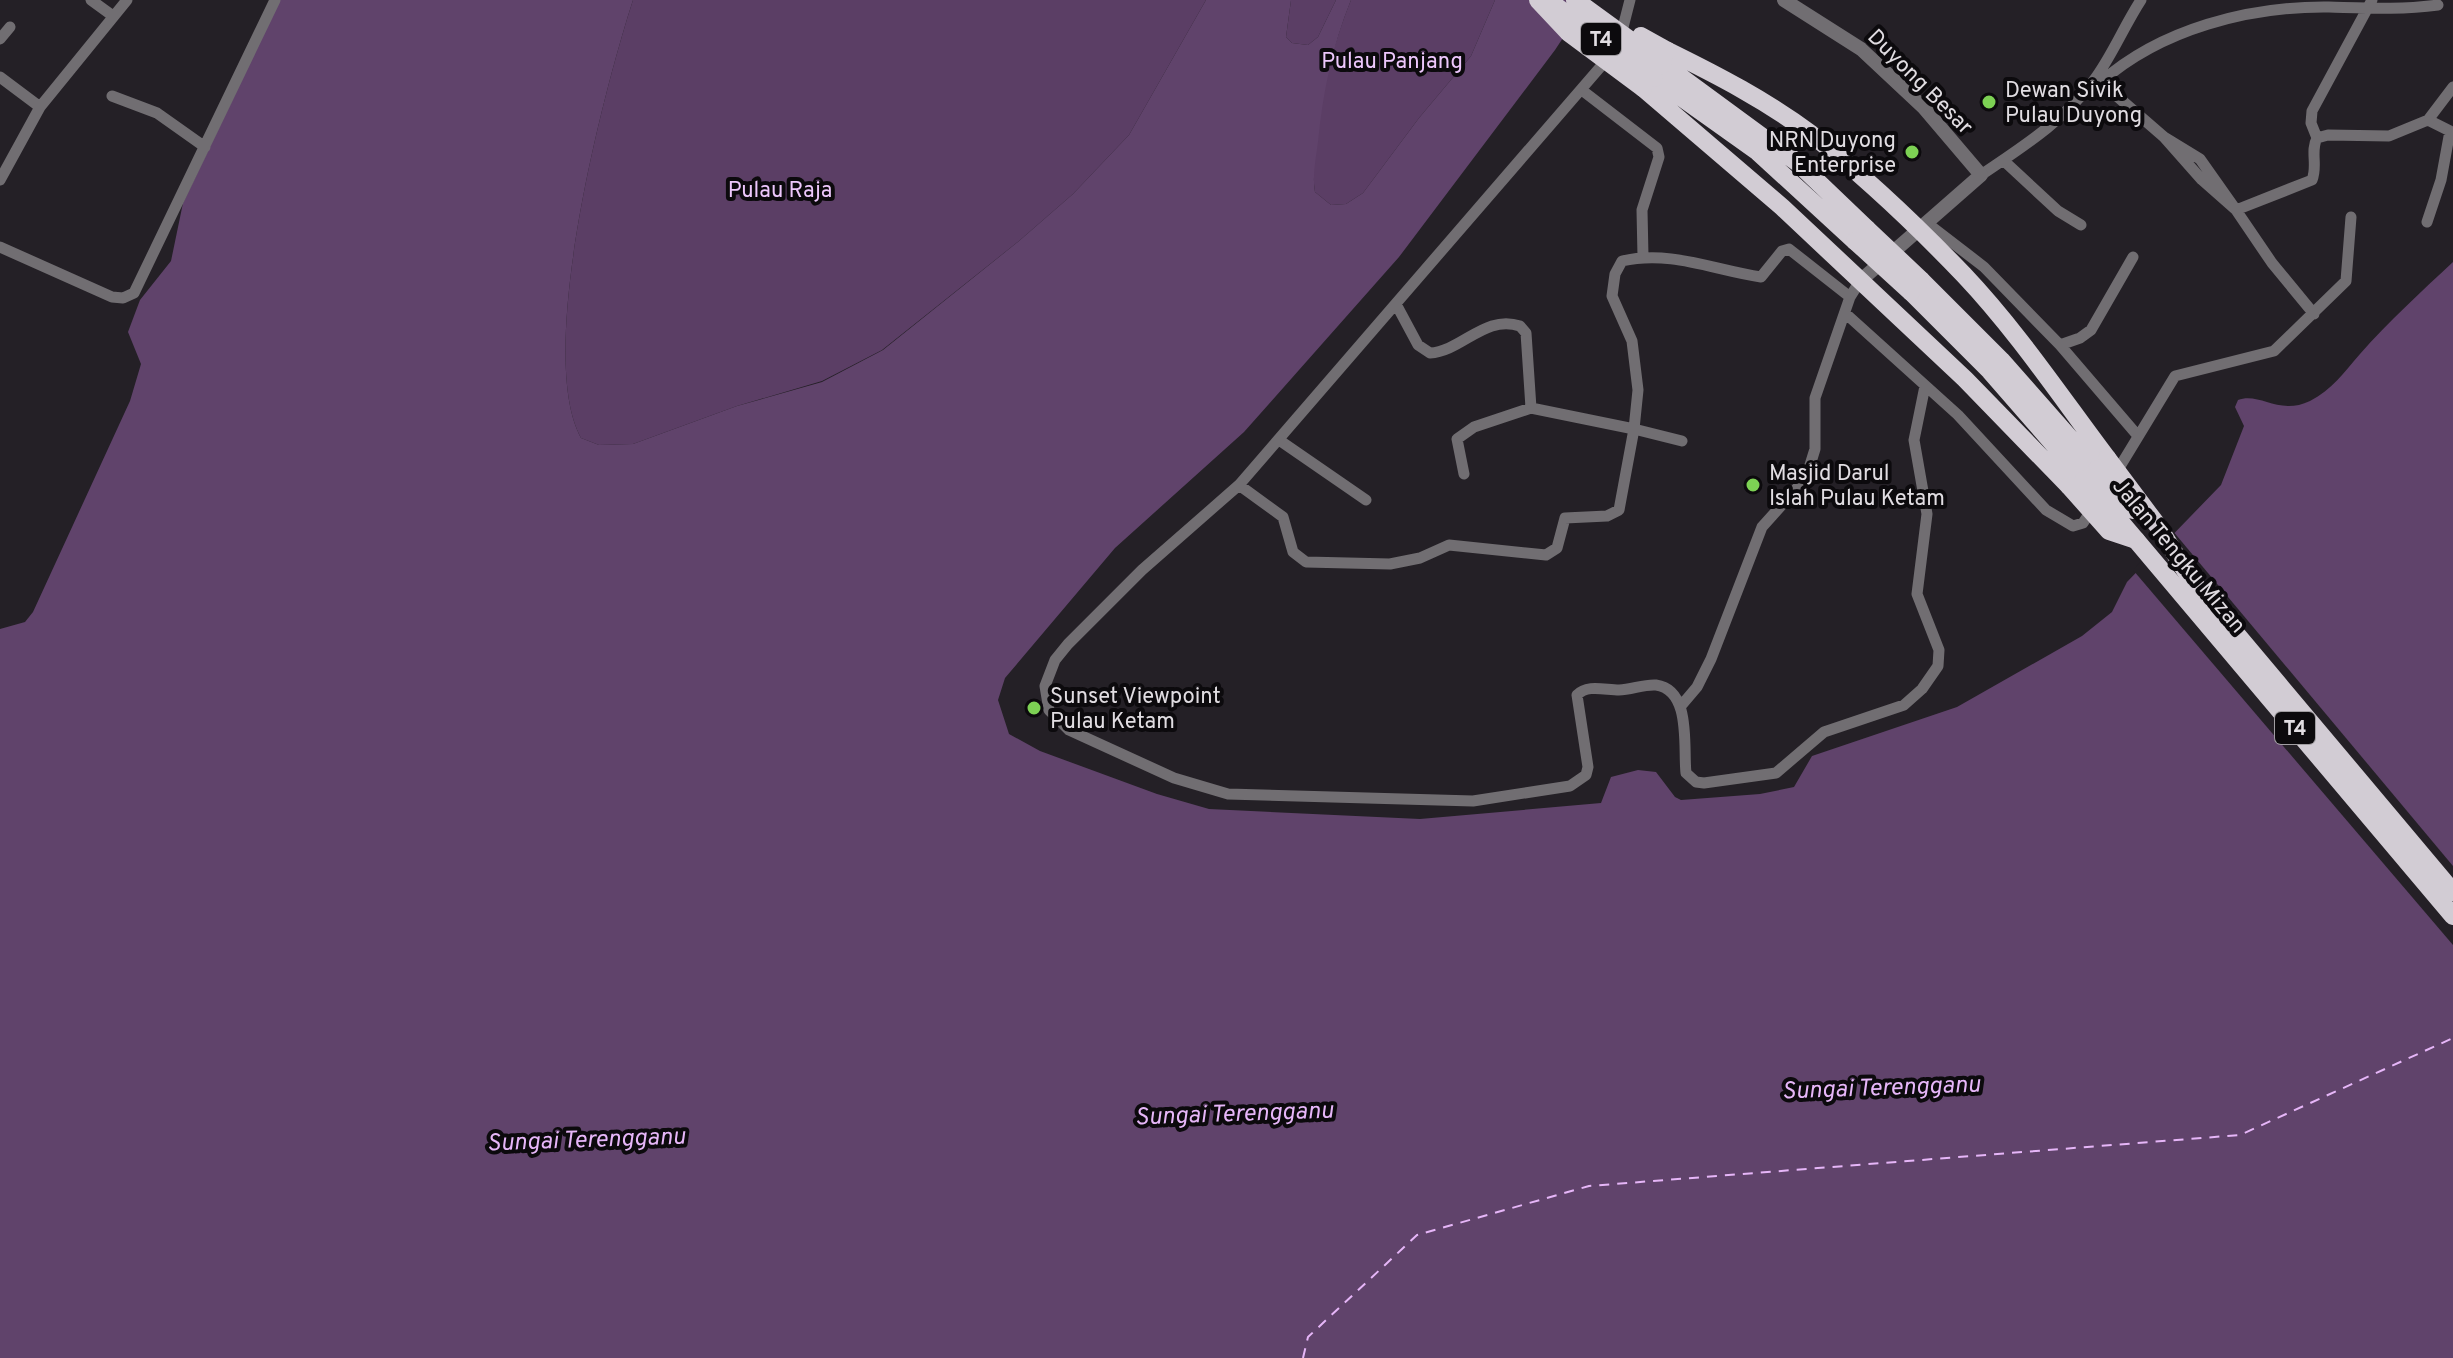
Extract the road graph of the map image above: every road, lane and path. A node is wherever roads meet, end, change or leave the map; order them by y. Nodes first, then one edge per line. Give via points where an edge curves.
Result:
1 (91, 0) edge
2 (127, 0) edge
3 (275, 0) edge
4 (1538, 0) edge
5 (1548, 0) edge
6 (1575, 0) edge
7 (1585, 0) edge
8 (1630, 0) edge
9 (1784, 0) edge
10 (2141, 0) edge
11 (2370, 5) edge
12 (2438, 5) dead end
13 (113, 16) junction
14 (10, 27) dead end
15 (0, 39) edge
16 (1657, 70) junction
17 (0, 77) edge
18 (2098, 80) junction
19 (2453, 87) edge
20 (1583, 91) junction
21 (112, 96) dead end
22 (40, 107) junction
23 (2428, 120) junction
24 (2451, 132) edge
25 (2317, 138) junction
26 (205, 147) junction
27 (2003, 160) junction
28 (1981, 175) junction
29 (0, 180) edge
30 (2236, 210) junction
31 (2351, 217) dead end
32 (2427, 222) dead end
33 (2081, 225) dead end
34 (1922, 227) junction
35 (0, 247) edge
36 (1643, 256) junction
37 (2133, 257) dead end
38 (1855, 289) junction
39 (1396, 304) junction
40 (1845, 313) junction
41 (2314, 314) junction
42 (2060, 345) junction
43 (1925, 386) junction
44 (1531, 408) junction
45 (1634, 429) junction
46 (2138, 436) junction
47 (1279, 440) junction
48 (1682, 441) dead end
49 (2089, 473) junction
50 (1464, 474) dead end
51 (1239, 485) junction
52 (1366, 500) dead end
53 (1680, 707) junction
54 (2453, 892) edge
55 (2453, 916) edge

1 - 13 street
2 - 13 street
3 - 26 street
4 - 16 highway, bridge via 1569,33
5 - 16 highway, T4, bridge
6 - 16 highway, T4, bridge
7 - 16 highway, bridge
8 - 20 street via 1617,46
9 - 28 street, Duyong Besar via 1861,49 1924,108
10 - 18 street
11 - 12 street via 2399,10
11 - 18 street via 2221,20 2147,50
11 - 25 street via 2312,111
13 - 22 street
14 - 15 street
16 - 34 highway via 1750,94 1811,134
16 - 38 highway via 1714,146
16 - 49 highway, Jalan Tengku Mizan / T4, bridge via 1778,147 1861,235 2001,360
17 - 22 street
18 - 27 street via 2060,119
18 - 30 street
19 - 23 street
20 - 36 street via 1657,148 1659,157 1642,210
20 - 39 street
21 - 26 street via 157,113
22 - 29 street
23 - 24 street
23 - 25 street via 2389,136
24 - 32 street
25 - 30 street via 2312,180
26 - 35 street via 128,297 112,297
27 - 28 street
27 - 33 street
28 - 34 street
30 - 41 street
31 - 41 street via 2346,281
34 - 38 street
34 - 42 street via 1984,267
34 - 49 highway via 2005,323
36 - 38 street via 1686,259 1761,277 1789,249
36 - 45 street via 1622,261 1612,296 1632,341 1638,390
37 - 42 street via 2091,330
38 - 40 street
38 - 49 highway via 2025,438
39 - 44 street via 1418,345 1430,353 1493,325 1520,326 1528,341
39 - 47 street
40 - 43 street
40 - 53 street via 1815,398 1815,449 1806,478 1762,527 1711,659
41 - 46 street via 2274,351 2175,376
42 - 46 street
43 - 46 street via 2039,503 2073,526 2083,523
43 - 53 street via 1914,440 1927,514 1917,594 1940,659 1922,689 1890,712 1824,732 1776,773 1704,783 1686,773
44 - 45 street
44 - 50 street via 1474,427 1457,439
45 - 48 street
45 - 51 street via 1619,510 1607,516 1565,518 1557,548 1546,555 1449,545 1390,564 1306,562 1293,552 1283,517
47 - 51 street
47 - 52 street
49 - 54 highway, Jalan Tengku Mizan / T4, bridge via 2158,526 2191,580
49 - 55 highway, Jalan Tengku Mizan / T4, bridge via 2109,531 2136,540
51 - 53 street via 1142,570 1055,660 1045,698 1057,721 1069,730 1174,778 1228,794 1457,802 1552,791 1586,775 1576,702 1580,691 1657,685 1673,694

